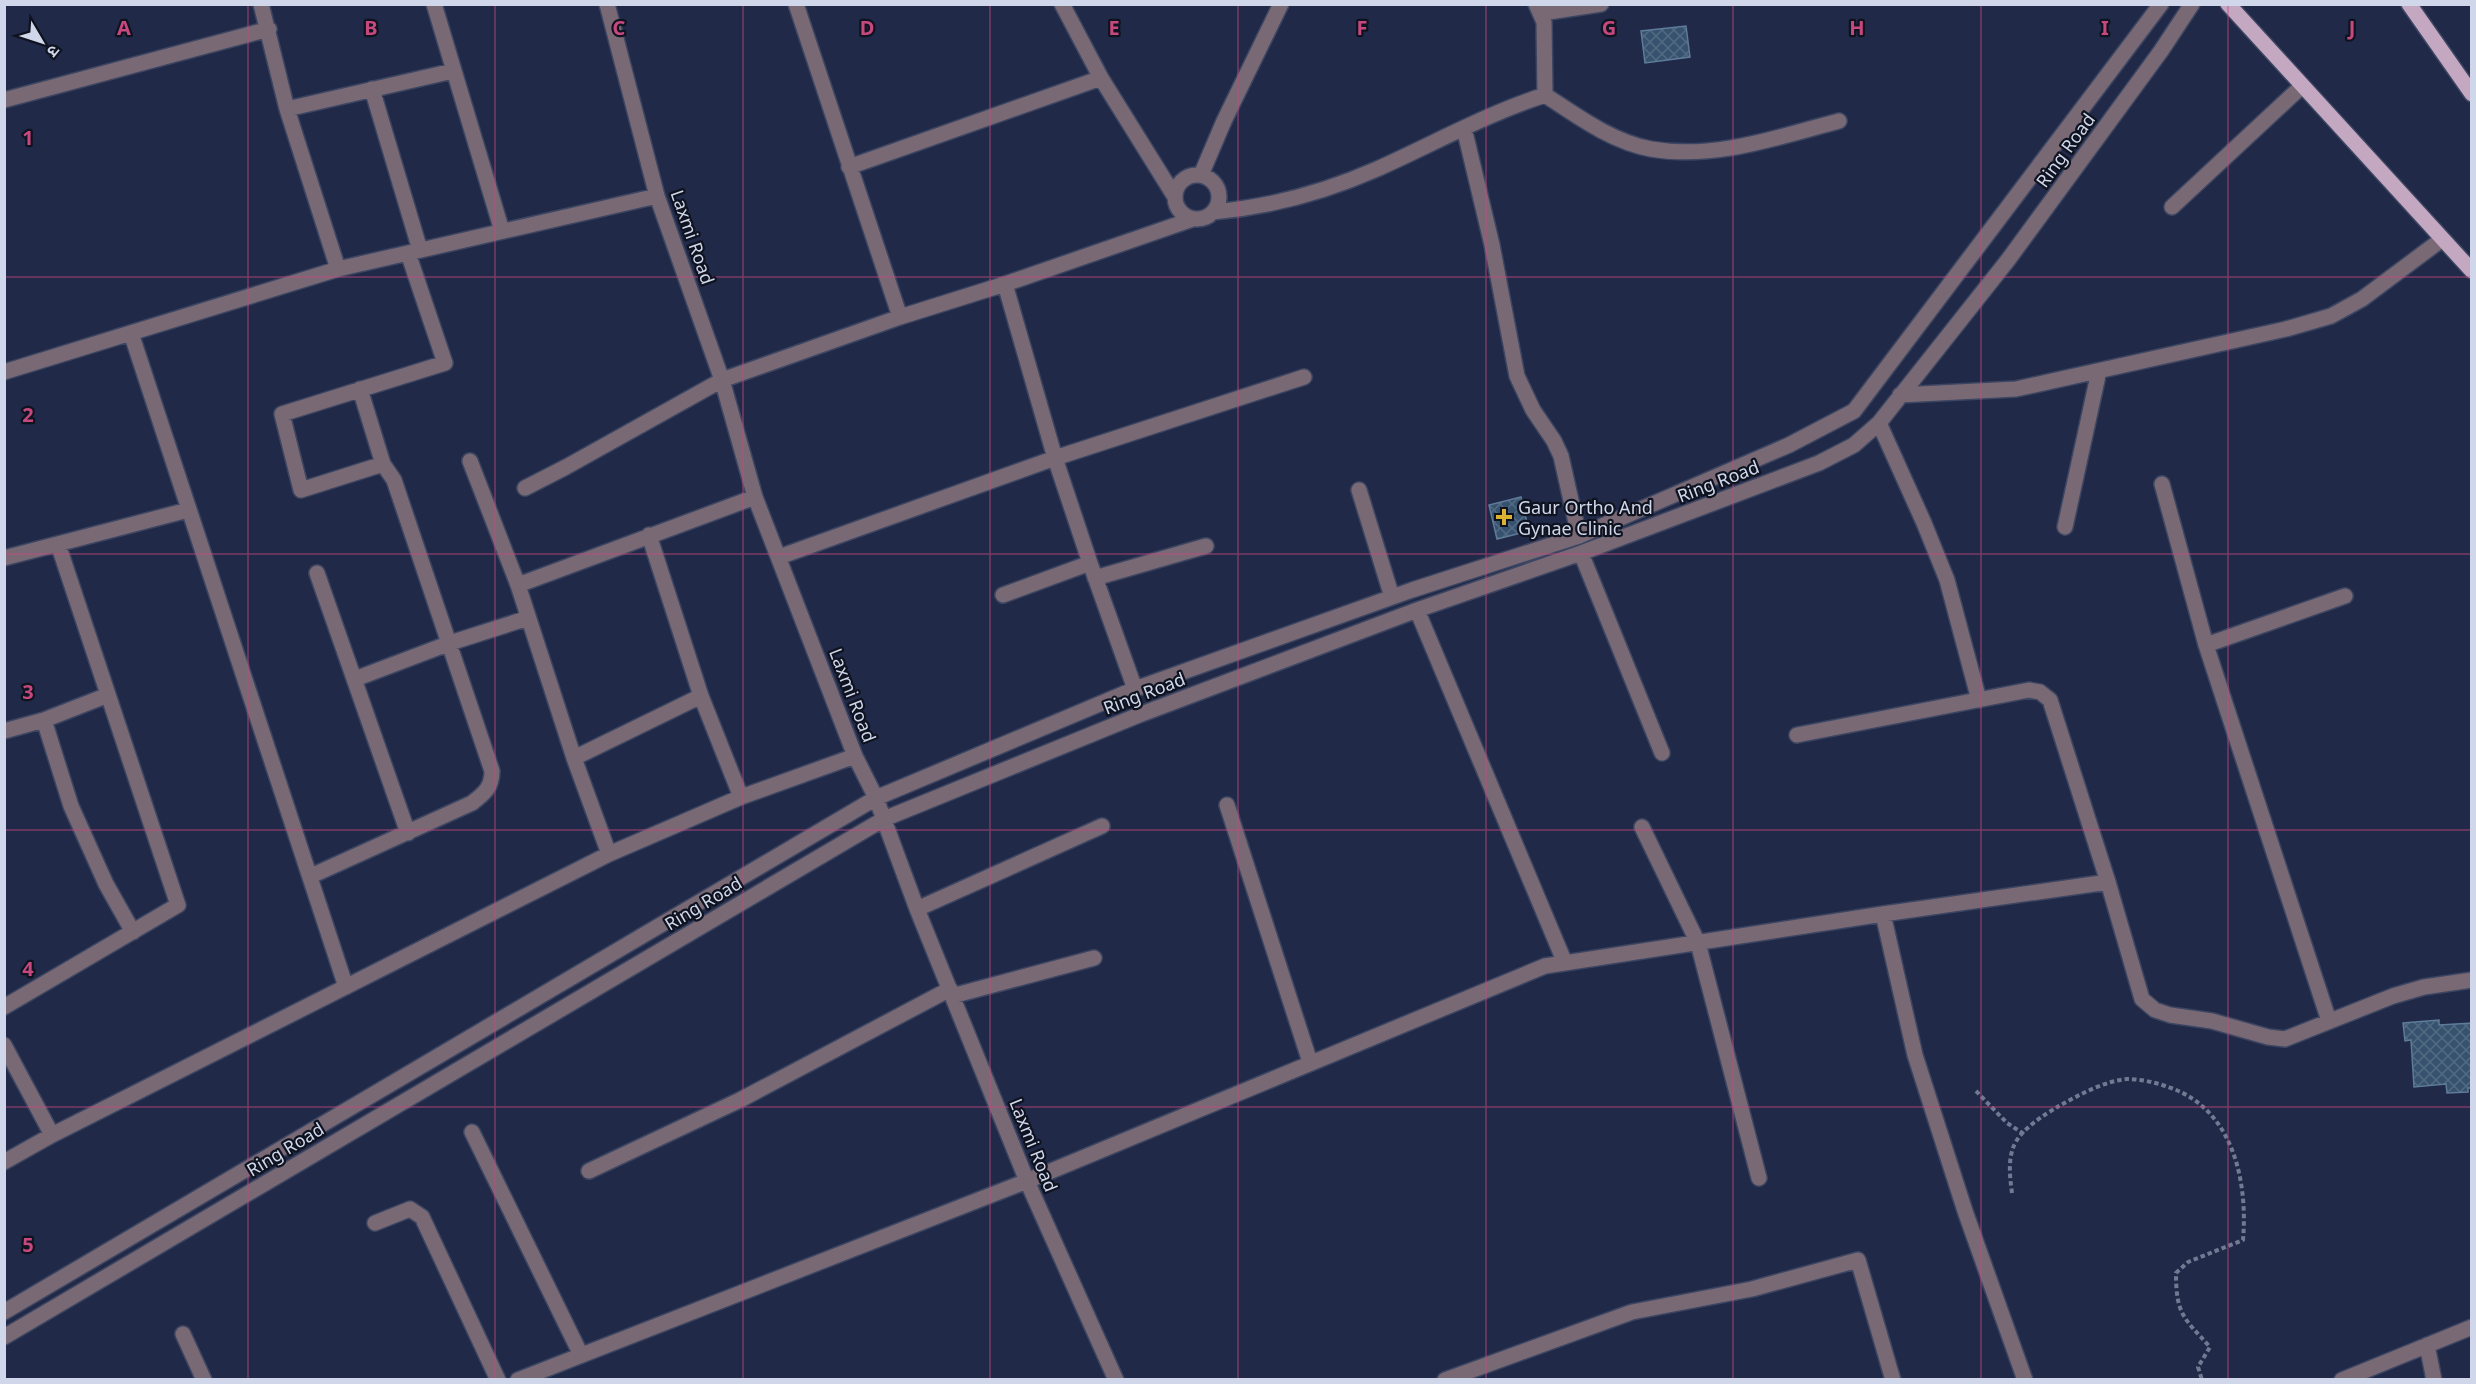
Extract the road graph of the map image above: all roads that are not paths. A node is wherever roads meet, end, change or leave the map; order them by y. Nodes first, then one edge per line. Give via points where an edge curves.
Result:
1 (261, 4) edge
2 (434, 4) edge
3 (607, 4) edge
4 (796, 4) edge
5 (1062, 4) edge
6 (1281, 4) edge
7 (1601, 4) edge
8 (2161, 4) edge
9 (2192, 4) edge
10 (2228, 4) edge
11 (2409, 4) edge
12 (1539, 9) edge
13 (269, 29) junction
14 (453, 71) junction
15 (1101, 78) junction
16 (2302, 86) junction
17 (372, 89) junction
18 (2472, 94) edge
19 (1545, 95) junction
20 (4, 100) edge
21 (287, 109) junction
22 (1839, 121) dead end
23 (1464, 128) junction
24 (849, 167) junction
25 (1201, 175) junction
26 (657, 196) junction
27 (1175, 197) junction
28 (2172, 207) dead end
29 (1213, 212) junction
30 (1193, 219) junction
31 (501, 231) junction
32 (2441, 240) junction
33 (414, 252) junction
34 (338, 269) junction
35 (2472, 271) edge
36 (1005, 284) junction
37 (900, 317) junction
38 (130, 333) junction
39 (2099, 371) junction
40 (4, 372) edge
41 (1304, 377) dead end
42 (722, 380) junction
43 (360, 389) junction
44 (1900, 395) junction
45 (1879, 423) junction
46 (1055, 458) junction
47 (470, 461) dead end
48 (383, 464) junction
49 (2162, 484) dead end
50 (525, 488) dead end
51 (1359, 490) dead end
52 (755, 497) junction
53 (188, 510) junction
54 (2065, 527) dead end
55 (649, 535) junction
56 (1579, 536) junction
57 (58, 544) junction
58 (1206, 546) dead end
59 (1581, 553) junction
60 (779, 556) junction
61 (4, 558) edge
62 (1089, 563) junction
63 (317, 573) dead end
64 (1095, 578) junction
65 (518, 585) junction
66 (1003, 595) dead end
67 (2345, 596) dead end
68 (1392, 597) junction
69 (1417, 610) junction
70 (528, 618) junction
71 (450, 643) junction
72 (2206, 645) junction
73 (355, 679) junction
74 (1135, 689) junction
75 (108, 695) junction
76 (701, 696) junction
77 (1979, 699) junction
78 (44, 720) junction
79 (4, 731) edge
80 (1797, 735) dead end
81 (1662, 753) dead end
82 (855, 756) junction
83 (574, 758) junction
84 (741, 797) junction
85 (876, 798) junction
86 (1227, 805) dead end
87 (884, 819) junction
88 (1102, 826) dead end
89 (1642, 827) dead end
90 (408, 832) junction
91 (609, 854) junction
92 (311, 876) junction
93 (2108, 882) junction
94 (917, 909) junction
95 (1883, 914) junction
96 (133, 932) junction
97 (1698, 943) junction
98 (1094, 958) dead end
99 (1565, 963) junction
100 (2472, 980) edge
101 (346, 987) junction
102 (951, 992) junction
103 (4, 1007) edge
104 (2329, 1021) junction
105 (4, 1045) edge
106 (1310, 1062) junction
107 (472, 1132) dead end
108 (52, 1135) junction
109 (4, 1162) edge
110 (589, 1171) dead end
111 (1759, 1178) dead end
112 (1027, 1181) junction
113 (375, 1223) dead end
114 (4, 1312) edge
115 (2472, 1327) edge
116 (183, 1334) dead end
117 (4, 1337) edge
118 (2427, 1345) junction
119 (580, 1355) junction
120 (204, 1380) edge
121 (498, 1380) edge
122 (518, 1380) edge
123 (1116, 1380) edge
124 (1444, 1380) edge
125 (1893, 1380) edge
126 (2025, 1380) edge
127 (2342, 1380) edge
128 (2434, 1380) edge

1 - 13 street
2 - 14 street
3 - 26 street, Laxmi Road
4 - 24 street
5 - 15 street
6 - 25 street
7 - 12 street
8 - 56 street, Ring Road via 1854,411 1789,445
9 - 44 street, Ring Road via 2008,260
10 - 16 main road
11 - 18 main road
12 - 19 street via 1545,31
13 - 20 street
13 - 21 street
14 - 17 street
14 - 31 street
15 - 24 street
15 - 27 street
16 - 28 street
16 - 32 main road
17 - 21 street
17 - 33 street
19 - 22 street via 1613,136 1650,149 1725,150
19 - 23 street
21 - 34 street
23 - 29 street via 1374,170 1297,198
23 - 56 street via 1517,376 1561,456
24 - 37 street
25 - 27 street via 1180,183
25 - 29 street via 1214,182 1220,194
26 - 31 street
26 - 42 street, Laxmi Road
27 - 30 street via 1182,213
29 - 30 street via 1208,217
30 - 36 street
31 - 33 street
32 - 35 main road
32 - 39 street via 2362,299 2331,316
33 - 34 street
33 - 43 street via 445,363
34 - 38 street
36 - 37 street
36 - 46 street
37 - 42 street
38 - 40 street
38 - 53 street
39 - 44 street via 2016,389
39 - 54 street
41 - 46 street
42 - 50 street
42 - 52 street, Laxmi Road
43 - 48 street
43 - 48 street via 282,414 301,490
44 - 45 street, Ring Road
45 - 59 street, Ring Road via 1854,445 1819,463
45 - 77 street via 1947,580
46 - 60 street
46 - 62 street
47 - 65 street
48 - 71 street via 394,480
49 - 72 street
51 - 68 street
52 - 55 street
52 - 60 street, Laxmi Road
53 - 57 street
53 - 92 street
55 - 65 street
55 - 76 street
56 - 68 street, Ring Road
57 - 61 street
57 - 75 street
58 - 64 street
59 - 69 street, Ring Road
59 - 81 street
60 - 82 street, Laxmi Road
62 - 64 street
62 - 66 street
63 - 73 street
64 - 74 street
65 - 70 street
67 - 72 street
68 - 74 street, Ring Road
69 - 87 street, Ring Road via 1139,715
69 - 99 street
70 - 71 street
70 - 83 street
71 - 73 street
71 - 90 street via 492,771 492,782 472,803
72 - 104 street
73 - 90 street
74 - 85 street, Ring Road
75 - 78 street
75 - 96 street via 178,905
76 - 83 street
76 - 84 street
77 - 80 street
77 - 93 street via 2029,690 2050,700
78 - 79 street
78 - 96 street via 71,806 106,884
82 - 84 street
82 - 85 street, Laxmi Road
83 - 91 street
84 - 91 street
85 - 87 street, Laxmi Road
85 - 114 street, Ring Road
86 - 106 street
87 - 94 street, Laxmi Road
87 - 117 street, Ring Road
88 - 94 street
89 - 97 street
90 - 92 street
91 - 101 street
92 - 101 street
93 - 95 street
93 - 104 street via 2142,999 2155,1010 2285,1039
94 - 102 street, Laxmi Road
95 - 97 street
95 - 126 street via 1915,1054
96 - 103 street
97 - 99 street
97 - 111 street
98 - 102 street
99 - 106 street via 1545,966
100 - 104 street via 2424,987
101 - 108 street
102 - 110 street via 740,1100
102 - 112 street, Laxmi Road
105 - 108 street
106 - 112 street
107 - 119 street
108 - 109 street
112 - 119 street
112 - 123 street, Laxmi Road
113 - 121 street via 410,1209 422,1217
115 - 118 street
116 - 120 street
118 - 127 street
118 - 128 street
119 - 122 street
124 - 125 street via 1632,1312 1752,1289 1858,1260

